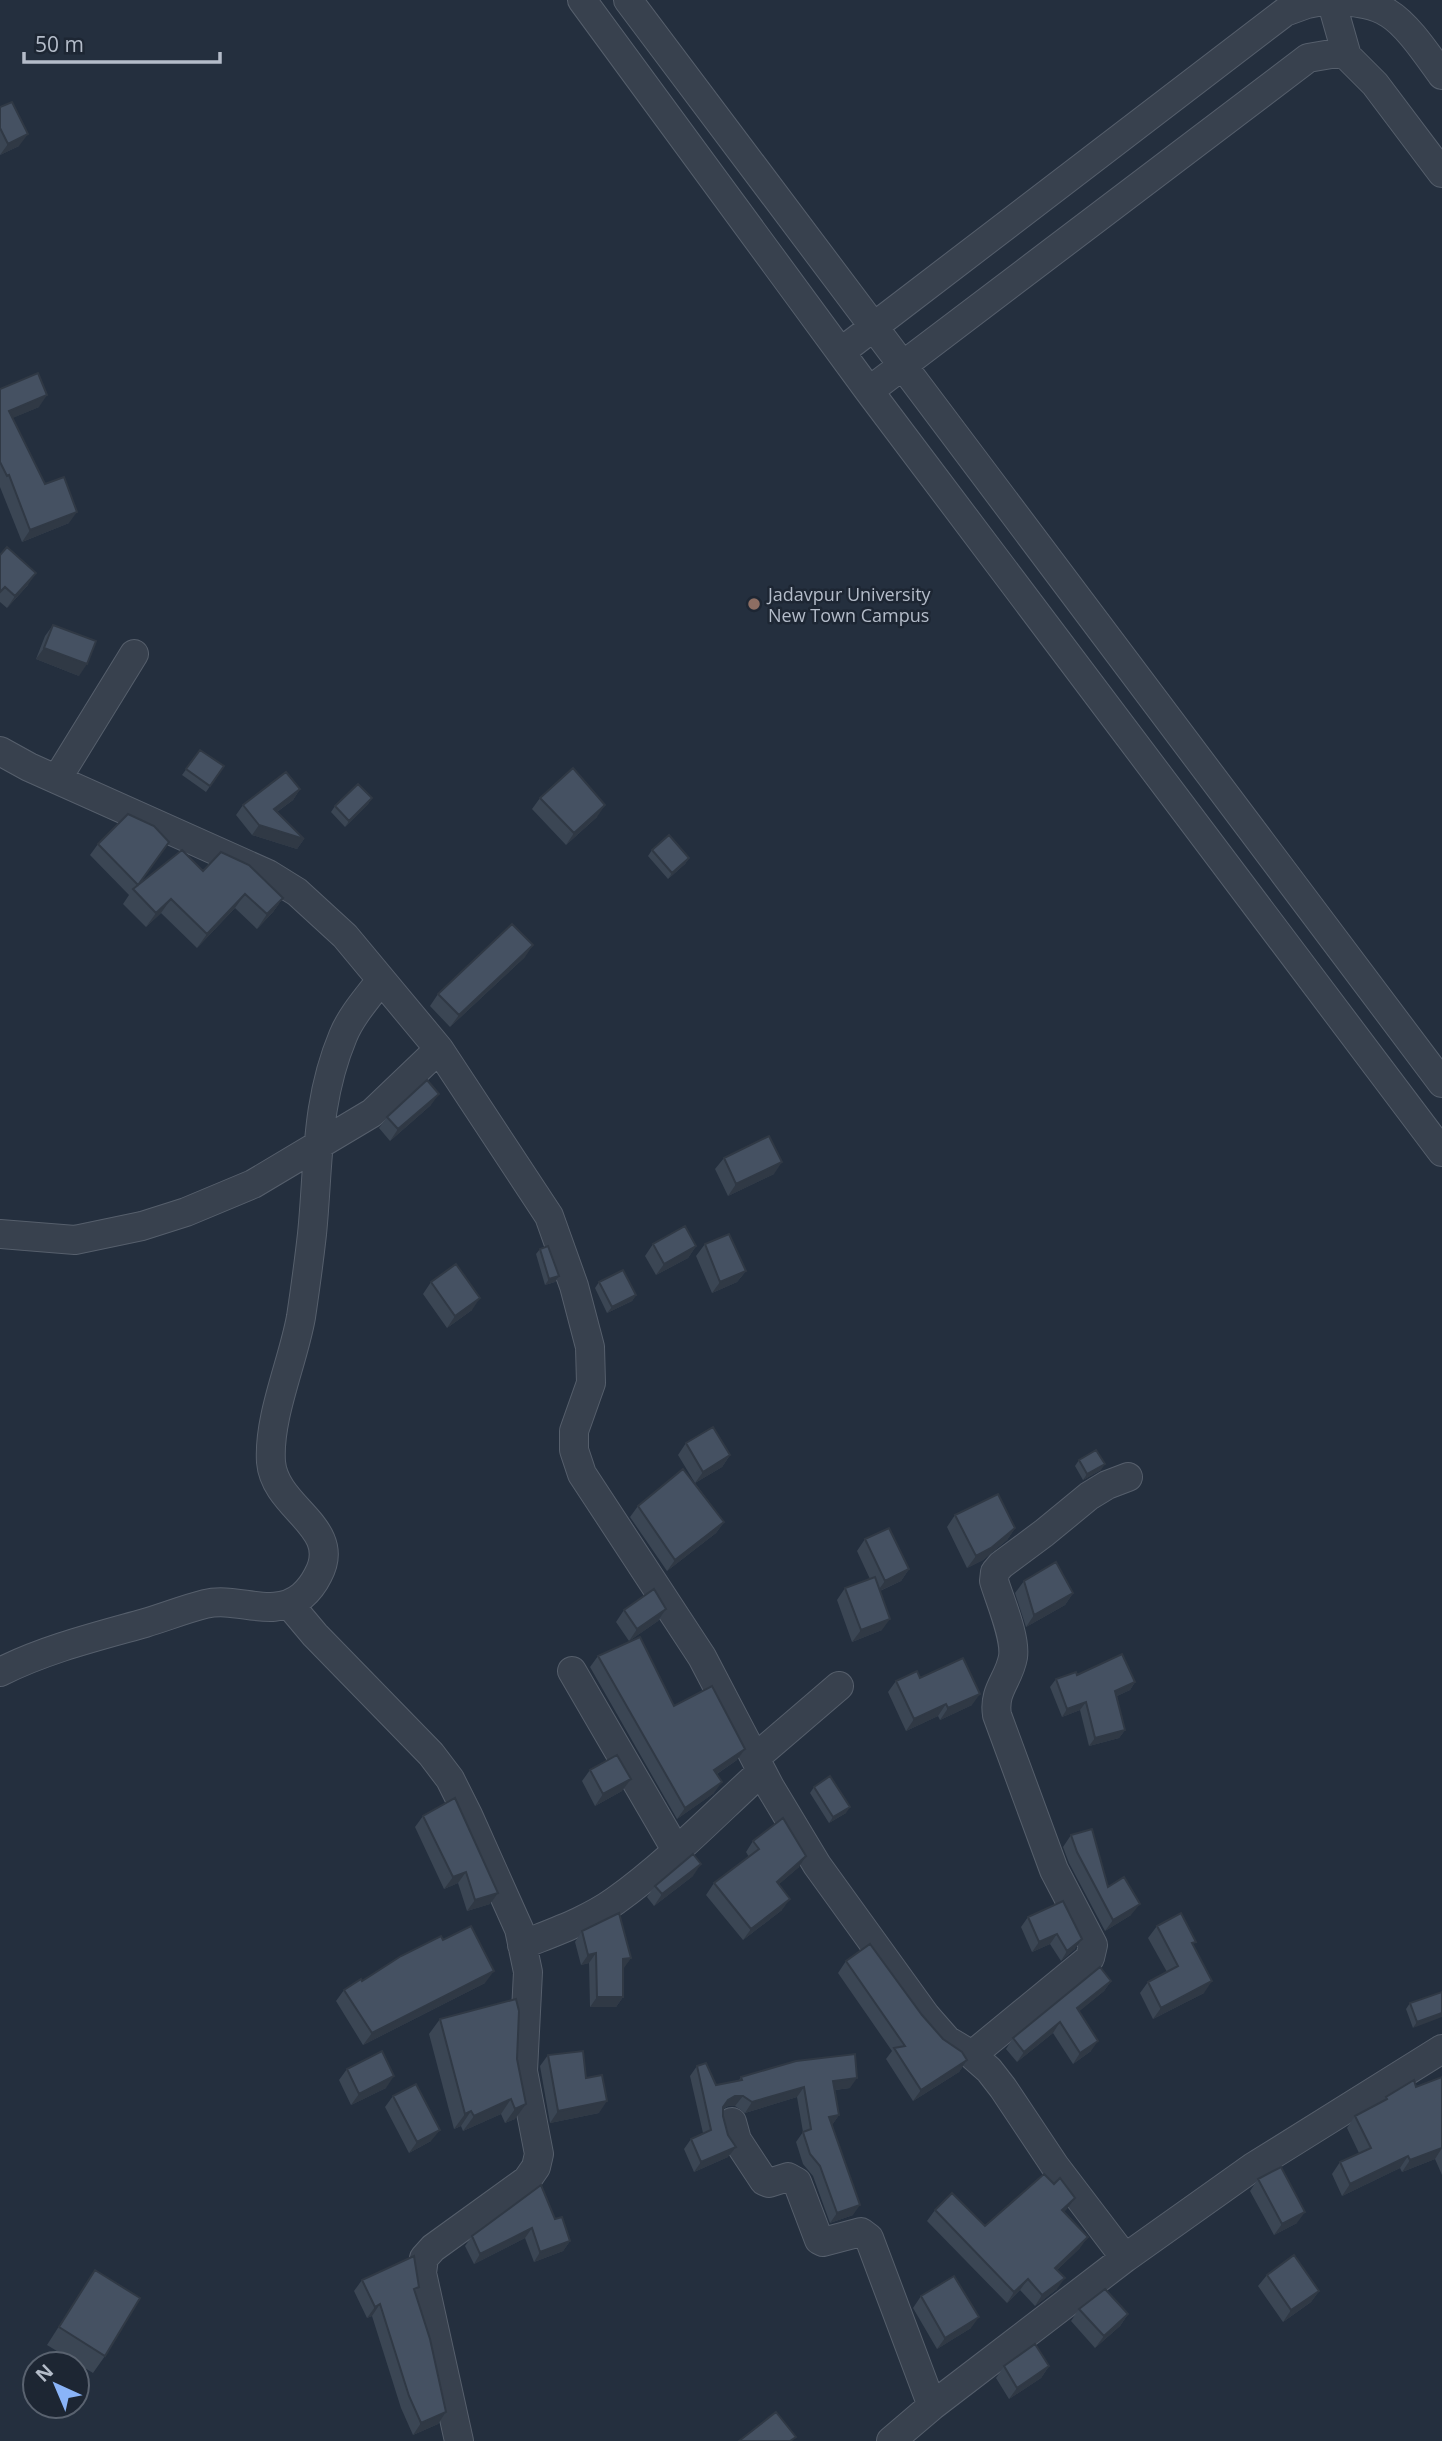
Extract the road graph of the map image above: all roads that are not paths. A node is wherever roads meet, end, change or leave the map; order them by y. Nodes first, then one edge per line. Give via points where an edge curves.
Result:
1 (582, 0) edge
2 (628, 0) edge
3 (1331, 0) edge
4 (1347, 56) junction
5 (1442, 75) edge
6 (1442, 173) edge
7 (875, 327) junction
8 (842, 352) junction
9 (902, 365) junction
10 (869, 391) junction
11 (134, 654) dead end
12 (0, 751) edge
13 (57, 779) junction
14 (381, 980) junction
15 (439, 1049) junction
16 (1442, 1083) edge
17 (316, 1147) junction
18 (1442, 1152) edge
19 (0, 1234) edge
20 (1128, 1477) dead end
21 (289, 1604) junction
22 (572, 1671) dead end
23 (0, 1672) edge
24 (839, 1686) dead end
25 (758, 1765) junction
26 (676, 1850) junction
27 (522, 1945) junction
28 (1442, 2049) edge
29 (972, 2055) junction
30 (732, 2122) dead end
31 (1125, 2258) junction
32 (932, 2406) junction
33 (459, 2441) edge
34 (891, 2441) edge

1 - 8 street
2 - 7 street
3 - 4 street
3 - 5 street via 1367,4 1387,12
3 - 7 street via 1285,12
4 - 6 street via 1375,84
4 - 9 street via 1336,53 1308,58
7 - 8 street
7 - 9 street
8 - 10 street
9 - 10 street
9 - 16 street
10 - 18 street
11 - 13 street
12 - 13 street
13 - 14 street via 268,874 297,892 345,936
14 - 15 street
14 - 17 street via 343,1035 324,1095
15 - 17 street via 372,1113
15 - 25 street via 549,1216 574,1286 590,1347 591,1383 573,1431 582,1474 702,1657
17 - 19 street via 253,1184 142,1226 75,1240
17 - 21 street via 312,1233 302,1306 271,1463 279,1488 322,1539 325,1550 314,1584
20 - 29 street via 1089,1496 995,1572 1013,1656 998,1692 997,1715 1054,1870 1093,1951
21 - 23 street via 272,1608 206,1604 52,1649
21 - 27 street via 450,1779
22 - 26 street
24 - 25 street
25 - 26 street
25 - 29 street via 817,1865 926,2016 947,2040
26 - 27 street via 615,1901 574,1925
27 - 33 street via 528,1972 523,2071 539,2154 536,2167 527,2180 433,2248 424,2258 422,2273
28 - 31 street via 1253,2167
29 - 31 street via 1003,2088
30 - 32 street via 737,2140 764,2181 788,2177 797,2182 819,2240 860,2232 869,2238
31 - 32 street
32 - 34 street

